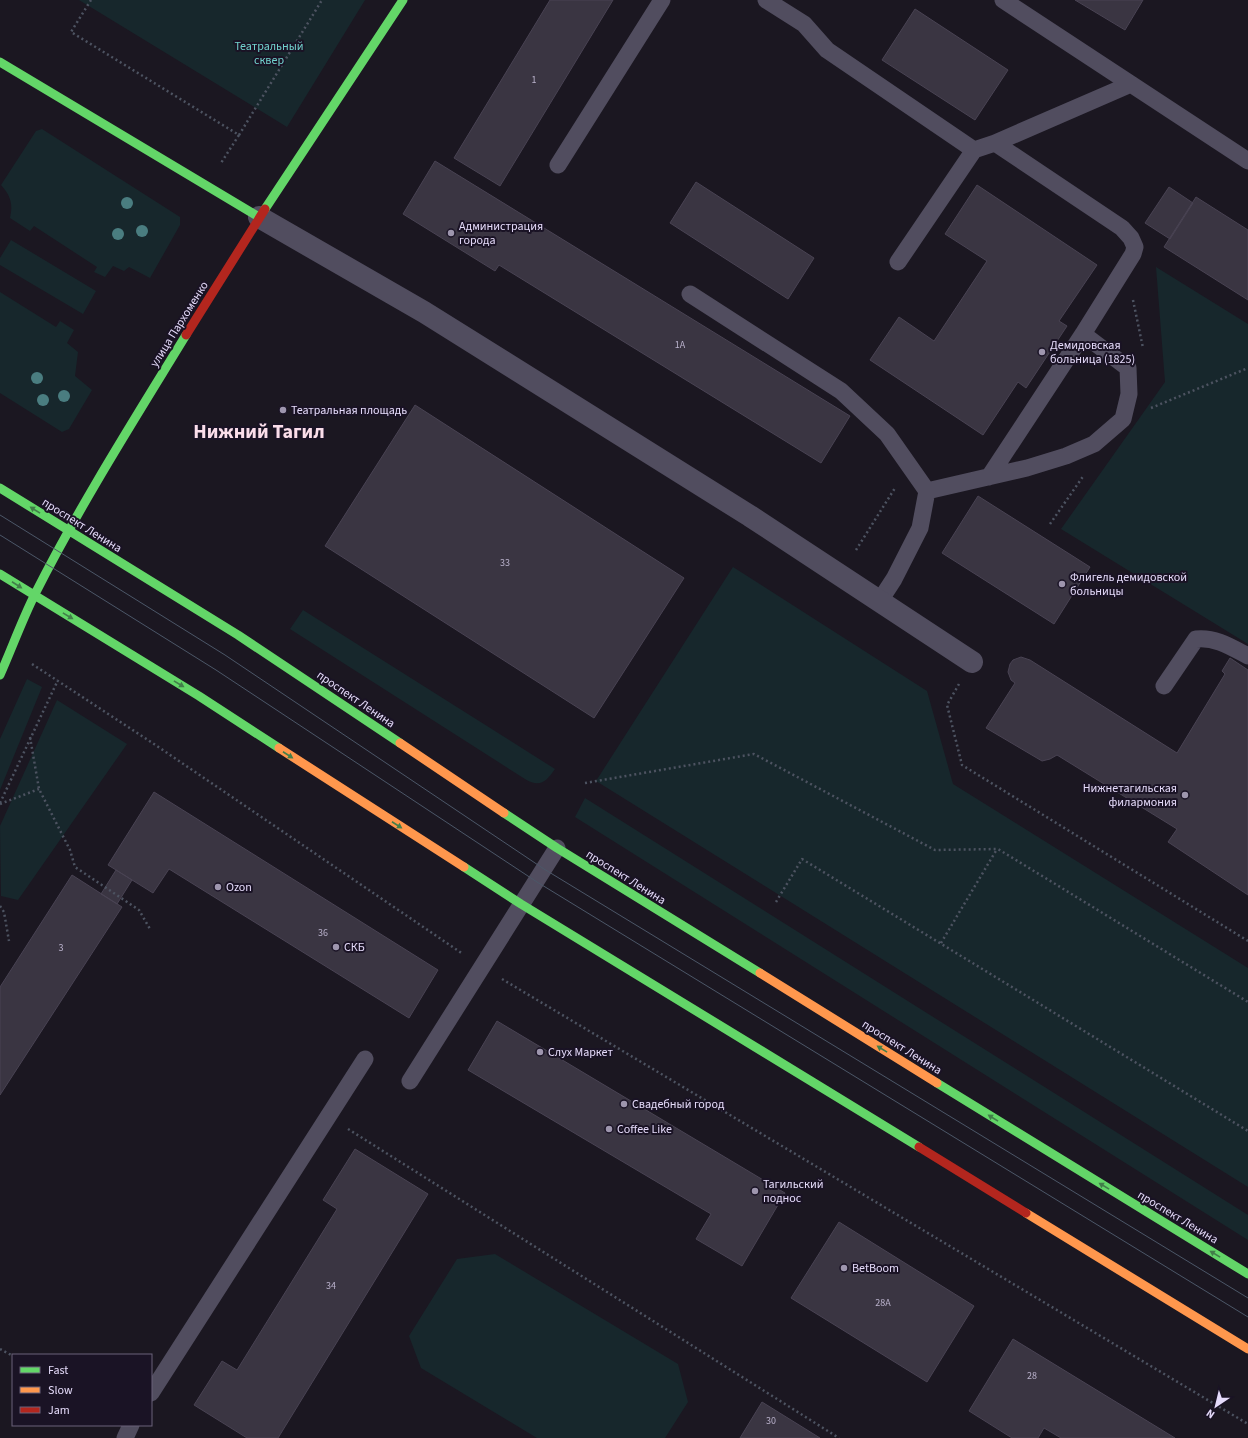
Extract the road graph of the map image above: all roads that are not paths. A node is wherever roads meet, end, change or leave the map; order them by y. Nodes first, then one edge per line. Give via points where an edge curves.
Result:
1 (403, 0) edge
2 (662, 0) edge
3 (766, 0) edge
4 (1003, 0) edge
5 (0, 62) edge
6 (1131, 84) junction
7 (995, 143) junction
8 (974, 150) junction
9 (1248, 160) edge
10 (558, 165) dead end
11 (259, 216) junction
12 (898, 262) dead end
13 (690, 294) dead end
14 (1083, 334) junction
15 (988, 476) junction
16 (0, 488) edge
17 (927, 491) junction
18 (68, 531) junction
19 (0, 574) edge
20 (34, 596) junction
21 (879, 602) junction
22 (1248, 656) edge
23 (972, 662) road end
24 (0, 675) edge
25 (1164, 686) dead end
26 (557, 848) junction
27 (521, 904) junction
28 (365, 1059) dead end
29 (410, 1081) dead end
30 (1248, 1274) edge
31 (1248, 1349) edge
32 (152, 1391) edge
33 (131, 1426) edge
34 (125, 1438) edge

1 - 11 main road, улица Пархоменко
2 - 10 lane
3 - 8 lane via 804,24 827,50
4 - 6 lane
5 - 11 main road
6 - 7 lane
6 - 9 lane
7 - 8 lane
7 - 14 lane via 1122,228 1131,238 1135,247 1133,254
8 - 12 lane
11 - 18 main road, улица Пархоменко
11 - 21 street via 424,312 750,516
13 - 17 lane via 841,391 887,434
14 - 15 lane
14 - 15 lane via 1128,368 1129,394 1123,419 1094,444 1066,456
15 - 17 lane
18 -> 16 main road, проспект Ленина
17 - 21 lane via 920,528
18 - 20 main road, улица Пархоменко
18 - 26 main road, проспект Ленина via 238,635
19 -> 20 main road
20 - 24 main road, улица Пархоменко
20 -> 27 main road via 199,696
21 - 23 street
22 - 25 lane via 1208,638 1196,640
26 - 27 lane
30 -> 26 main road, проспект Ленина
27 - 29 lane
27 - 31 main road
28 - 32 lane
33 - 34 lane

